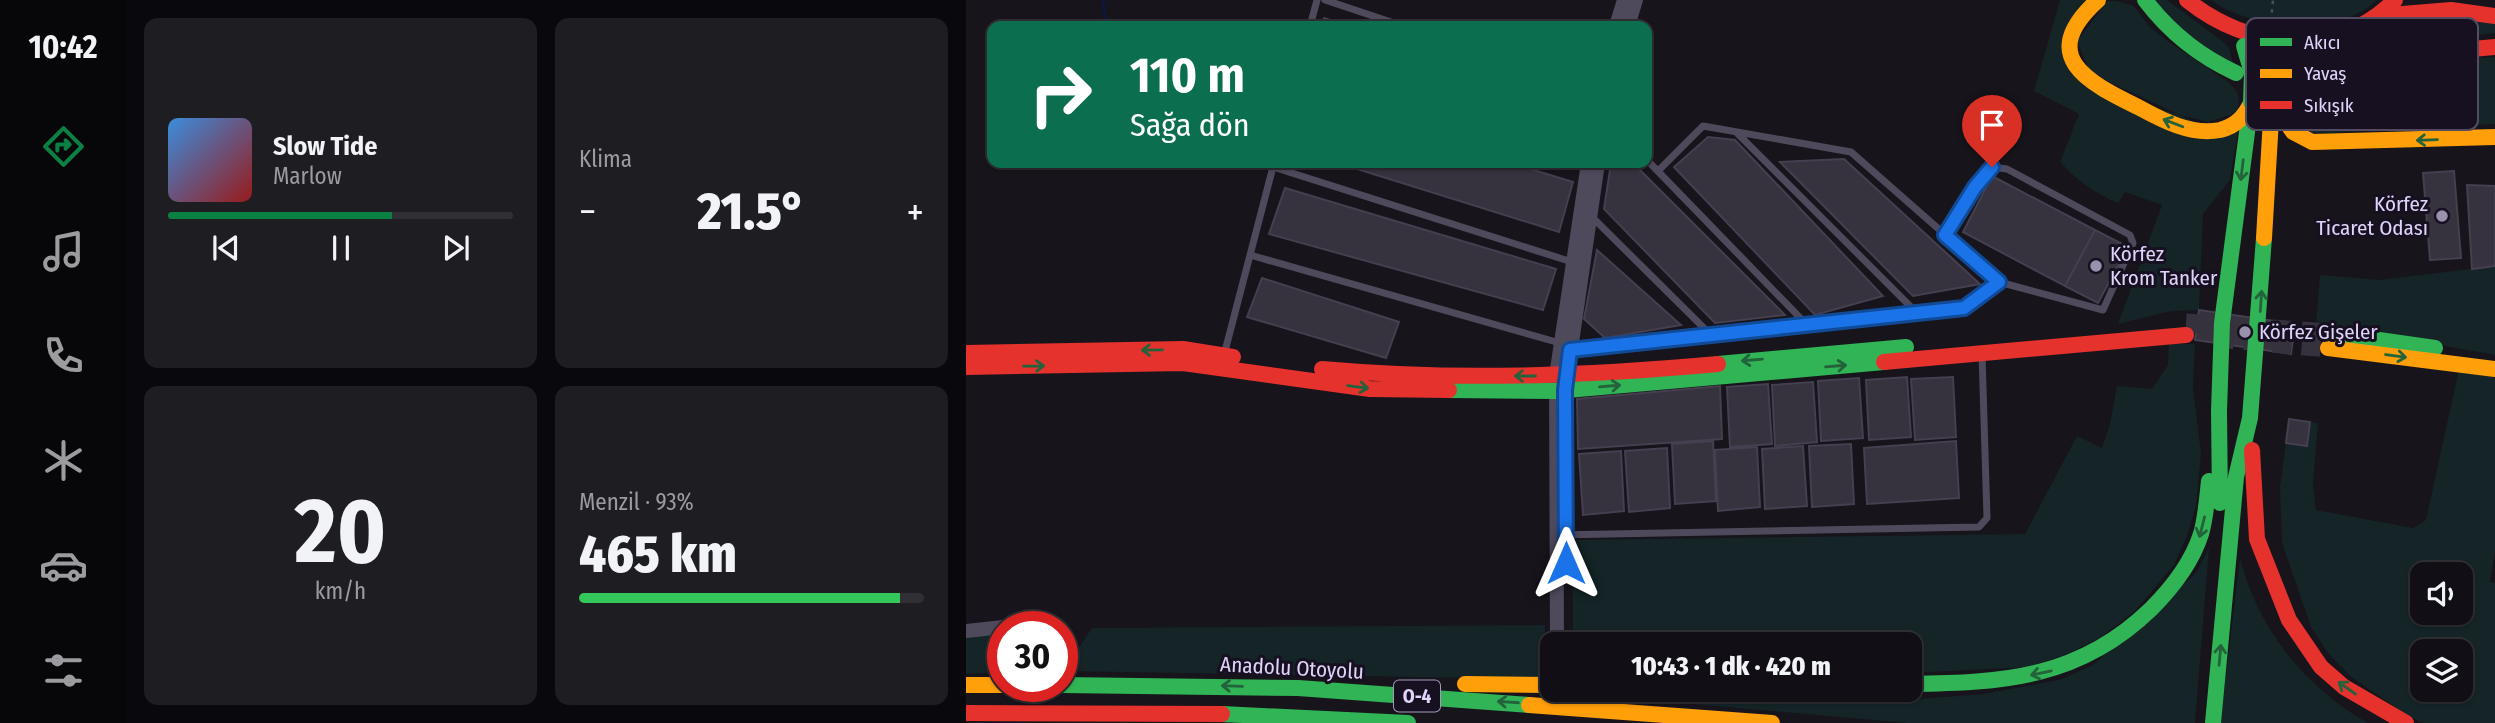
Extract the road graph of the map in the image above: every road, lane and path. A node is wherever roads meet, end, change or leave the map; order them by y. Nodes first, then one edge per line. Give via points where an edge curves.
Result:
1 (1317, 0) edge
2 (1325, 0) edge
3 (1624, 0) edge
4 (1636, 0) edge
5 (2098, 0) edge
6 (2145, 0) edge
7 (2155, 0) edge
8 (2187, 0) edge
9 (2394, 1) edge
10 (2378, 16) junction
11 (2495, 16) edge
12 (2375, 18) edge
13 (1311, 21) edge
14 (1388, 21) edge
15 (1618, 21) edge
16 (1630, 21) edge
17 (2222, 25) junction
18 (2246, 32) edge
19 (2246, 53) edge
20 (2246, 111) edge
21 (2247, 130) edge
22 (2270, 130) edge
23 (2289, 130) edge
24 (1735, 132) junction
25 (2495, 137) edge
26 (1652, 165) edge
27 (1273, 168) edge
28 (1283, 168) edge
29 (1590, 168) edge
30 (1591, 168) edge
31 (1658, 171) junction
32 (1590, 215) junction
33 (1945, 235) junction
34 (1250, 255) junction
35 (1573, 262) junction
36 (1999, 282) junction
37 (1917, 313) junction
38 (1807, 324) junction
39 (1711, 335) junction
40 (1566, 346) junction
41 (966, 353) edge
42 (1982, 353) junction
43 (1224, 356) junction
44 (2495, 356) edge
45 (966, 367) edge
46 (2495, 369) edge
47 (1561, 383) junction
48 (2219, 411) junction
49 (2250, 418) junction
50 (1561, 536) junction
51 (987, 629) edge
52 (966, 631) edge
53 (1557, 632) edge
54 (1565, 632) edge
55 (1922, 684) edge
56 (966, 685) edge
57 (987, 685) edge
58 (1078, 685) edge
59 (1540, 685) edge
60 (1298, 688) junction
61 (966, 713) edge
62 (1408, 723) edge
63 (1772, 723) edge
64 (2201, 723) edge
65 (2213, 723) edge
66 (2406, 723) edge

1 - 13 lane
2 - 14 lane
3 - 15 street
4 - 16 street
20 -> 5 main road via 2230,127 2199,131 2171,124 2089,81 2074,62 2071,40 2080,16
6 - 7 main road via 2188,46 2219,66 2235,70 2182,30
8 - 17 main road
9 - 10 main road
10 - 11 main road via 2435,10
10 - 12 main road
17 - 18 main road
17 - 19 main road, bridge
21 -> 48 main road via 2222,323
49 -> 22 main road
25 -> 23 main road via 2312,142
24 - 31 lane via 1703,126
24 - 33 lane via 1851,152
24 - 37 lane
26 - 31 lane
27 - 34 lane
28 - 35 lane
29 - 35 street
30 - 32 street
31 - 38 lane
32 - 39 lane
32 - 40 street
33 - 36 lane
33 - 36 lane via 1992,167 2007,169 2130,234 2133,243 2104,310
34 - 40 lane
34 - 43 lane
35 - 40 street
36 - 37 lane via 1964,308
37 - 38 lane
38 - 39 lane
39 - 40 lane
40 - 47 street
43 -> 41 main road via 1183,349
47 -> 42 main road
42 -> 47 main road via 2186,329
42 - 50 lane via 1987,519 1979,527
47 -> 43 main road via 1347,372
44 -> 46 main road via 2329,341
45 -> 47 main road via 1183,363 1370,389
47 - 50 street
48 -> 55 main road via 2205,516 2195,548 2169,589 2131,628 2082,660 2058,669 1983,682
48 - 64 main road via 2221,490
65 -> 49 main road via 2236,477
66 -> 49 main road via 2344,687 2321,667 2289,620 2258,540
50 - 53 street
50 - 54 street
51 - 52 street
56 - 57 main road
60 -> 58 main road, Anadolu Otoyolu / O-4
59 - 60 main road
63 -> 60 main road, Anadolu Otoyolu / O-4
61 - 62 main road, O-4 via 1216,714

